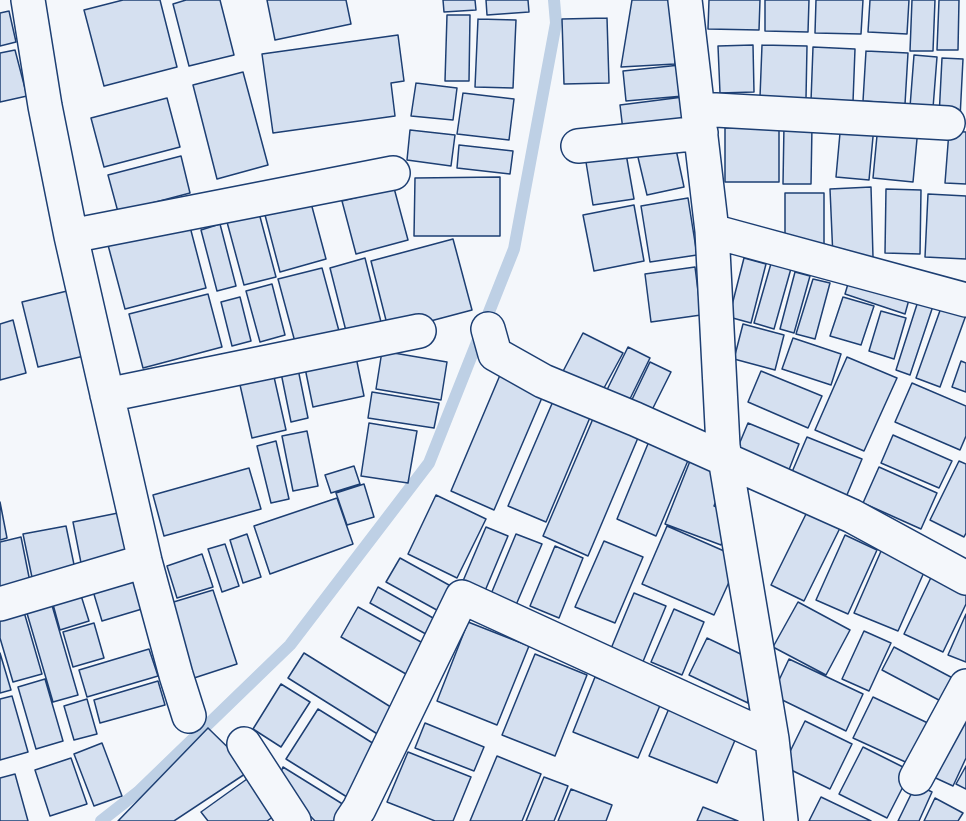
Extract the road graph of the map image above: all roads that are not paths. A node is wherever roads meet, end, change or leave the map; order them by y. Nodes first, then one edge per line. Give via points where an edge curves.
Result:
1 (28, 0) edge
2 (685, 0) edge
3 (699, 121) junction
4 (948, 123) dead end
5 (578, 147) dead end
6 (393, 173) dead end
7 (712, 231) junction
8 (71, 236) junction
9 (966, 300) edge
10 (488, 329) dead end
11 (419, 331) dead end
12 (107, 394) junction
13 (726, 459) junction
14 (146, 561) junction
15 (966, 578) edge
16 (0, 604) edge
17 (962, 702) edge
18 (189, 716) dead end
19 (772, 740) junction
20 (244, 744) dead end
21 (916, 778) dead end
22 (364, 817) edge
23 (294, 821) edge
24 (781, 821) edge

1 - 8 street
2 - 3 street
3 - 4 street
3 - 5 street
3 - 7 street
6 - 8 street
7 - 9 street
7 - 13 street
8 - 12 street
10 - 13 street via 495,354 543,381
11 - 12 street
12 - 14 street
13 - 15 street via 852,516
13 - 19 street
14 - 16 street
14 - 18 street
17 - 21 street
19 - 22 street via 462,597
19 - 24 street
20 - 23 street

